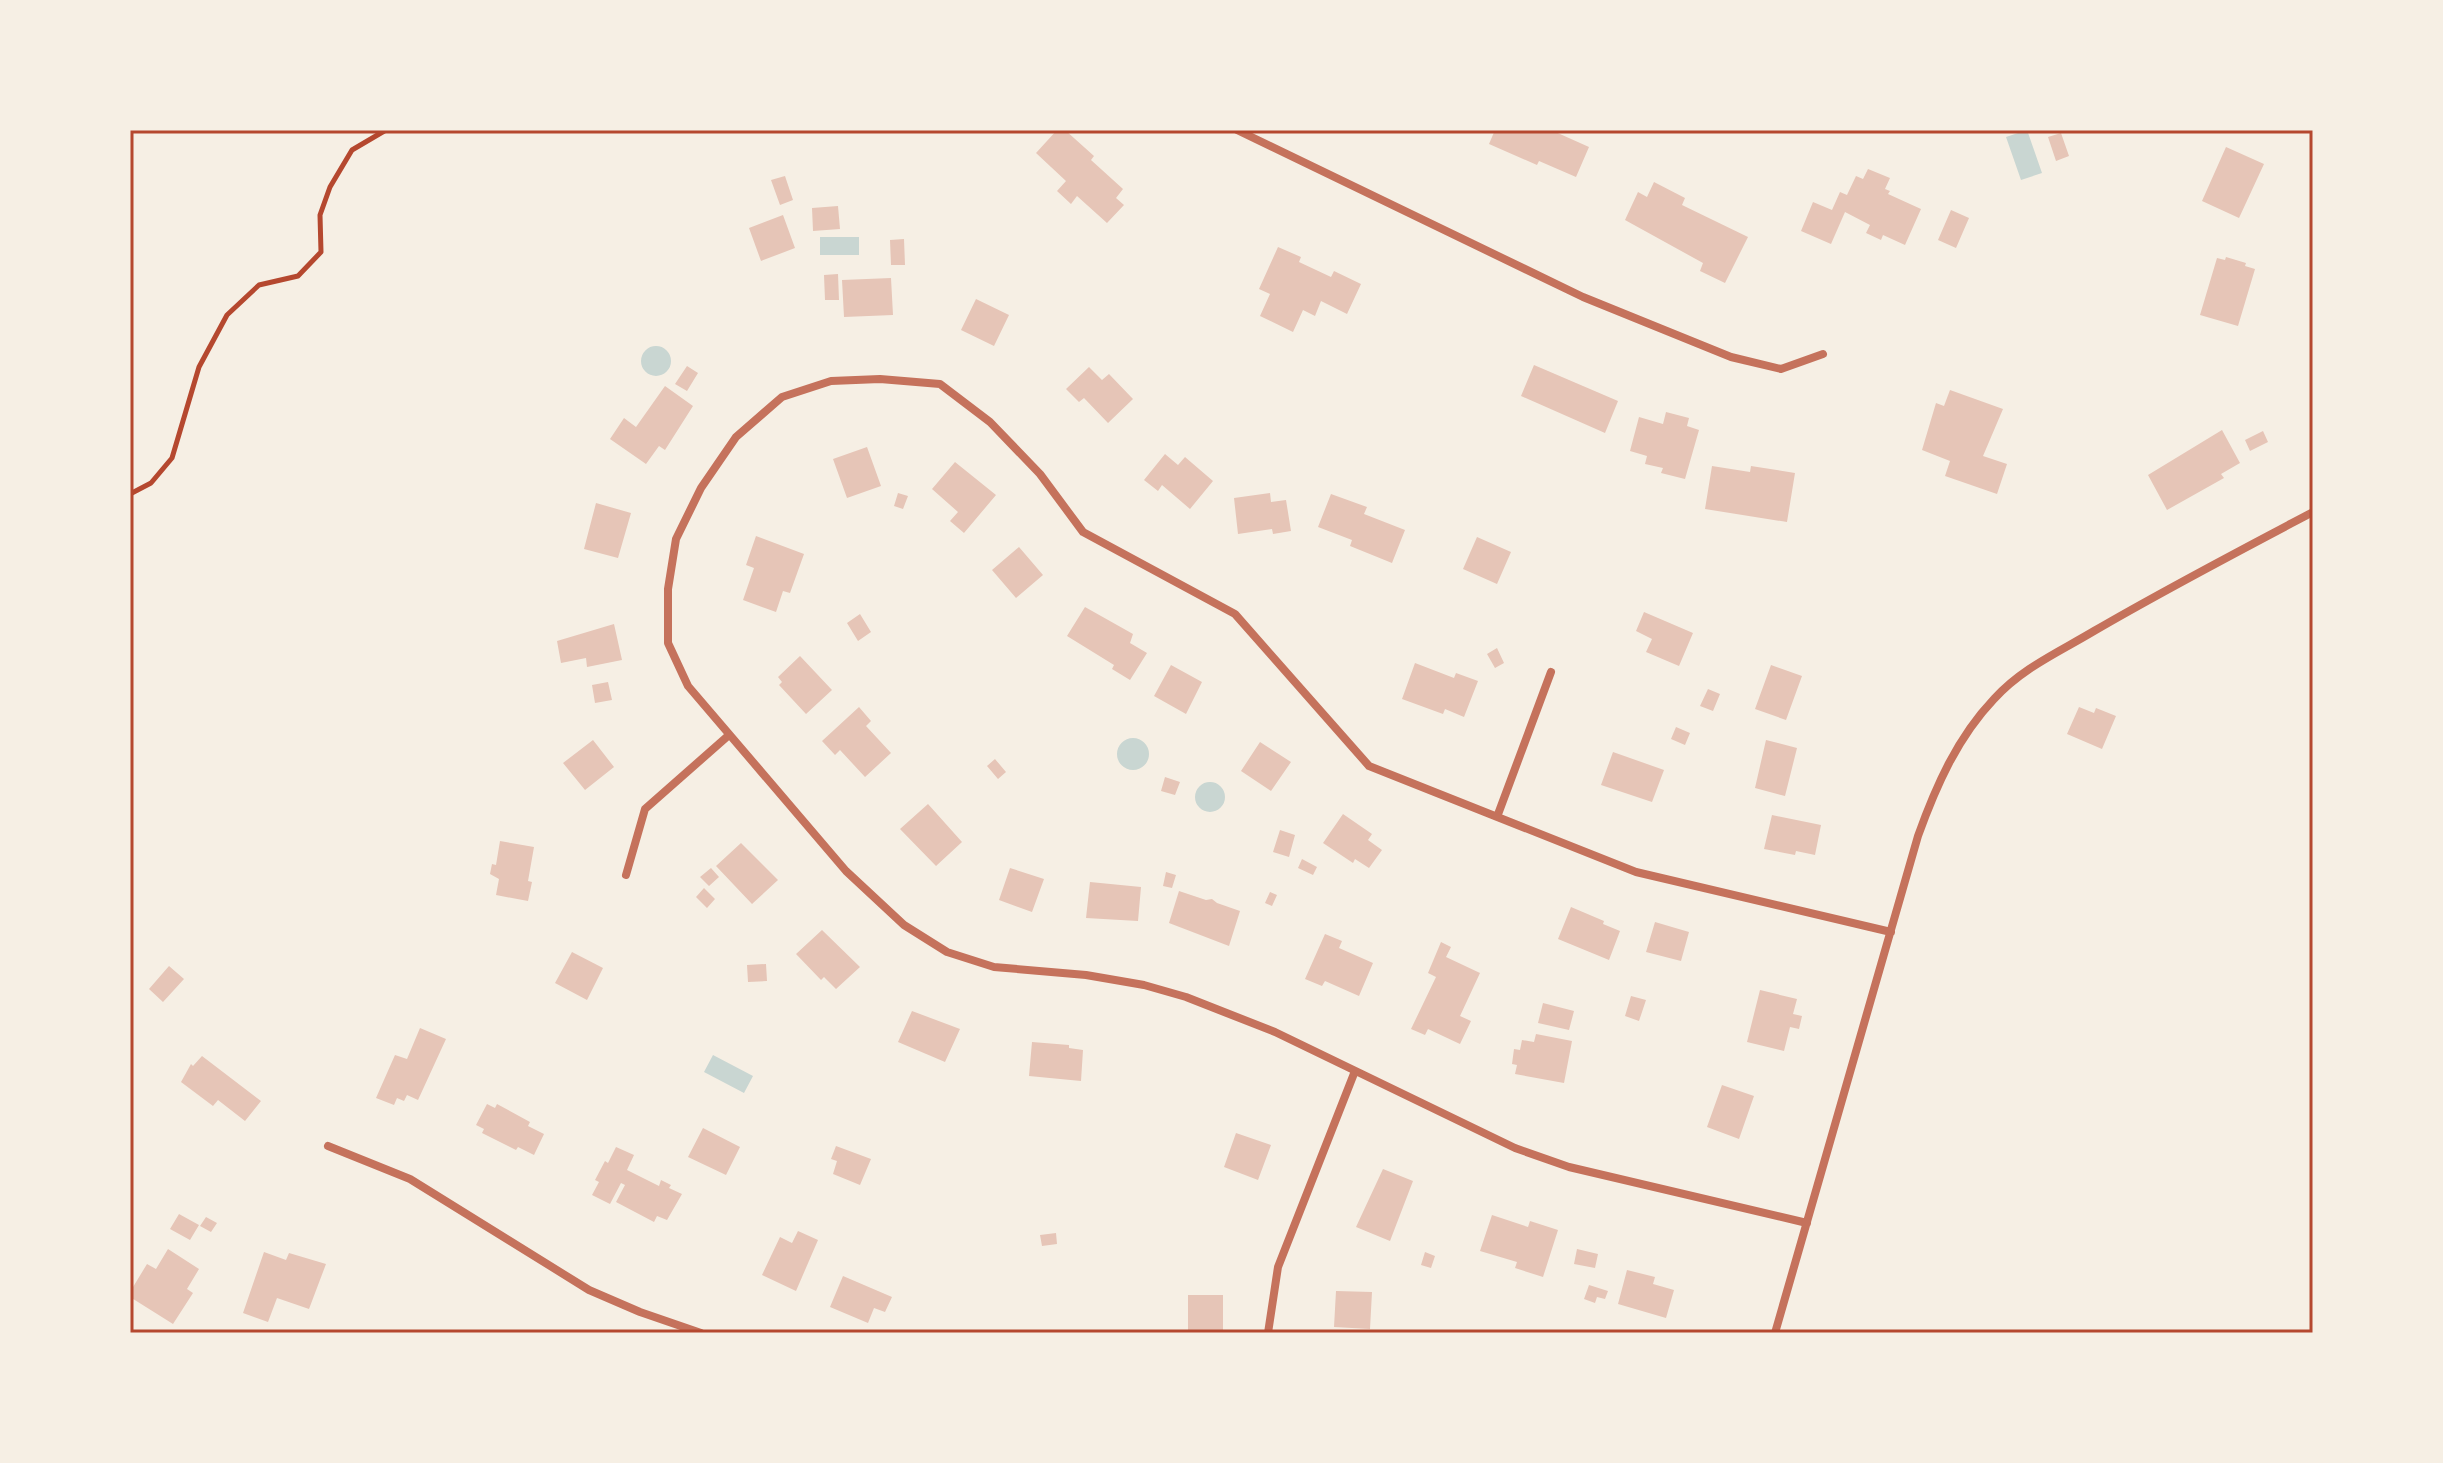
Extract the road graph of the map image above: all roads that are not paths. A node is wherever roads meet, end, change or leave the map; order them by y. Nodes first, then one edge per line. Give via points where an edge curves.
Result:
1 (1237, 130) edge
2 (1823, 354) dead end
3 (2313, 512) edge
4 (1551, 672) dead end
5 (729, 735) junction
6 (1497, 817) junction
7 (626, 875) dead end
8 (1891, 932) junction
9 (1355, 1071) junction
10 (328, 1146) dead end
11 (1807, 1223) junction
12 (701, 1333) edge
13 (1268, 1333) edge
14 (1775, 1333) edge

1 - 2 street via 1583,297 1731,357 1781,369
3 - 8 street via 2123,612 2012,681 1954,753 1936,786
4 - 6 street
5 - 6 street via 688,686 668,643 668,589 676,539 701,488 736,437 782,397 831,381 940,384 990,422 1083,532 1235,614 1369,766
5 - 7 street via 645,809
5 - 9 street via 846,871 904,925 947,952 994,967 1086,975 1158,989 1275,1032
6 - 8 street via 1636,872
8 - 11 street
9 - 11 street via 1515,1148 1569,1167
9 - 13 street via 1278,1267
10 - 12 street via 410,1179 589,1290
11 - 14 street

